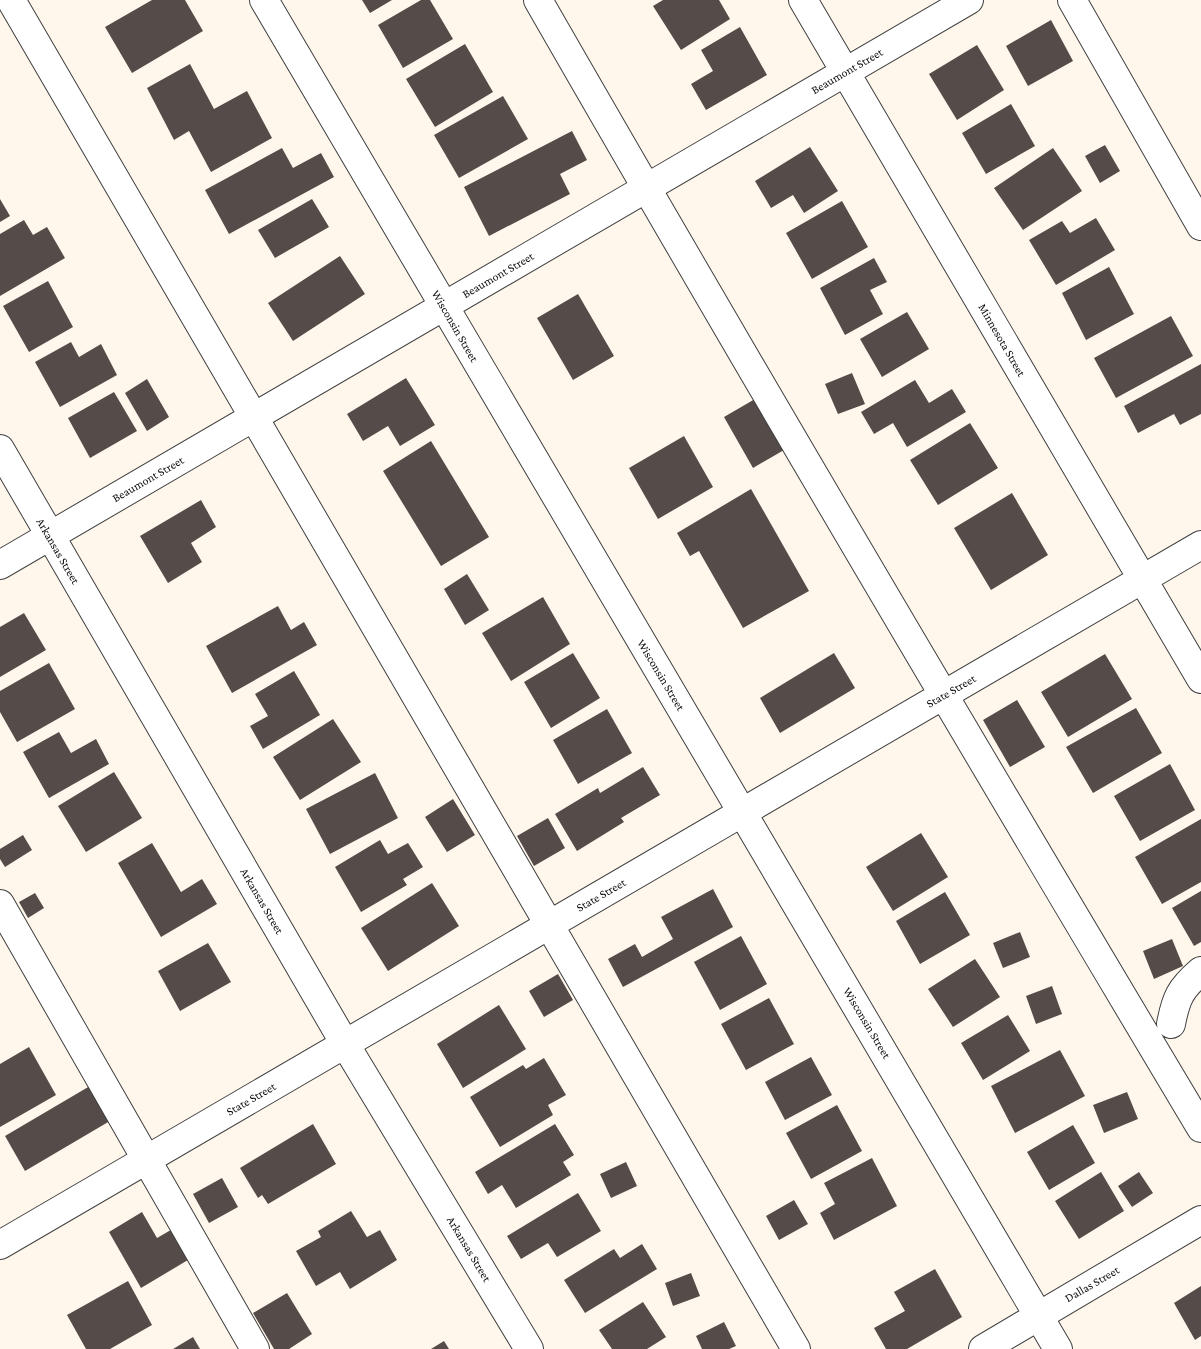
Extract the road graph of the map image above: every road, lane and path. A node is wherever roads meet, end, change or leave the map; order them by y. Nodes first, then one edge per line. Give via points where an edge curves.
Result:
1 (11, 0) edge
2 (264, 0) edge
3 (538, 0) edge
4 (803, 0) edge
5 (969, 0) edge
6 (1072, 0) edge
7 (845, 72) junction
8 (646, 189) junction
9 (1201, 226) edge
10 (444, 306) junction
11 (254, 417) junction
12 (0, 449) edge
13 (50, 537) junction
14 (1201, 545) edge
15 (0, 566) edge
16 (1142, 579) junction
17 (1201, 679) edge
18 (943, 696) junction
19 (742, 812) junction
20 (0, 904) edge
21 (550, 925) junction
22 (1201, 972) edge
23 (1171, 1024) dead end
24 (345, 1044) junction
25 (1201, 1128) edge
26 (146, 1159) junction
27 (1201, 1220) edge
28 (0, 1245) edge
29 (1039, 1315) junction
30 (255, 1349) edge
31 (530, 1349) edge
32 (796, 1349) edge
33 (983, 1349) edge
34 (1058, 1349) edge

1 - 11 street
2 - 10 street, Wisconsin Street
3 - 8 street
4 - 7 street, Minnesota Street
5 - 7 street, Beaumont Street
6 - 9 street
7 - 8 street, Beaumont Street
7 - 16 street, Minnesota Street
8 - 10 street, Beaumont Street
8 - 18 street
10 - 11 street, Beaumont Street
10 - 19 street, Wisconsin Street
11 - 13 street, Beaumont Street
11 - 21 street
12 - 13 street, Arkansas Street
13 - 15 street, Beaumont Street
13 - 24 street, Arkansas Street
14 - 16 street, State Street
16 - 17 street, Minnesota Street
16 - 18 street, State Street
18 - 19 street, State Street
18 - 25 street
19 - 21 street, State Street
19 - 29 street, Wisconsin Street
20 - 26 street
21 - 24 street, State Street
21 - 32 street
22 - 23 street via 1185,986 1175,1002
24 - 26 street, State Street
24 - 31 street, Arkansas Street
26 - 28 street, State Street
26 - 30 street
27 - 29 street, Dallas Street
29 - 33 street, Dallas Street
29 - 34 street, Wisconsin Street

